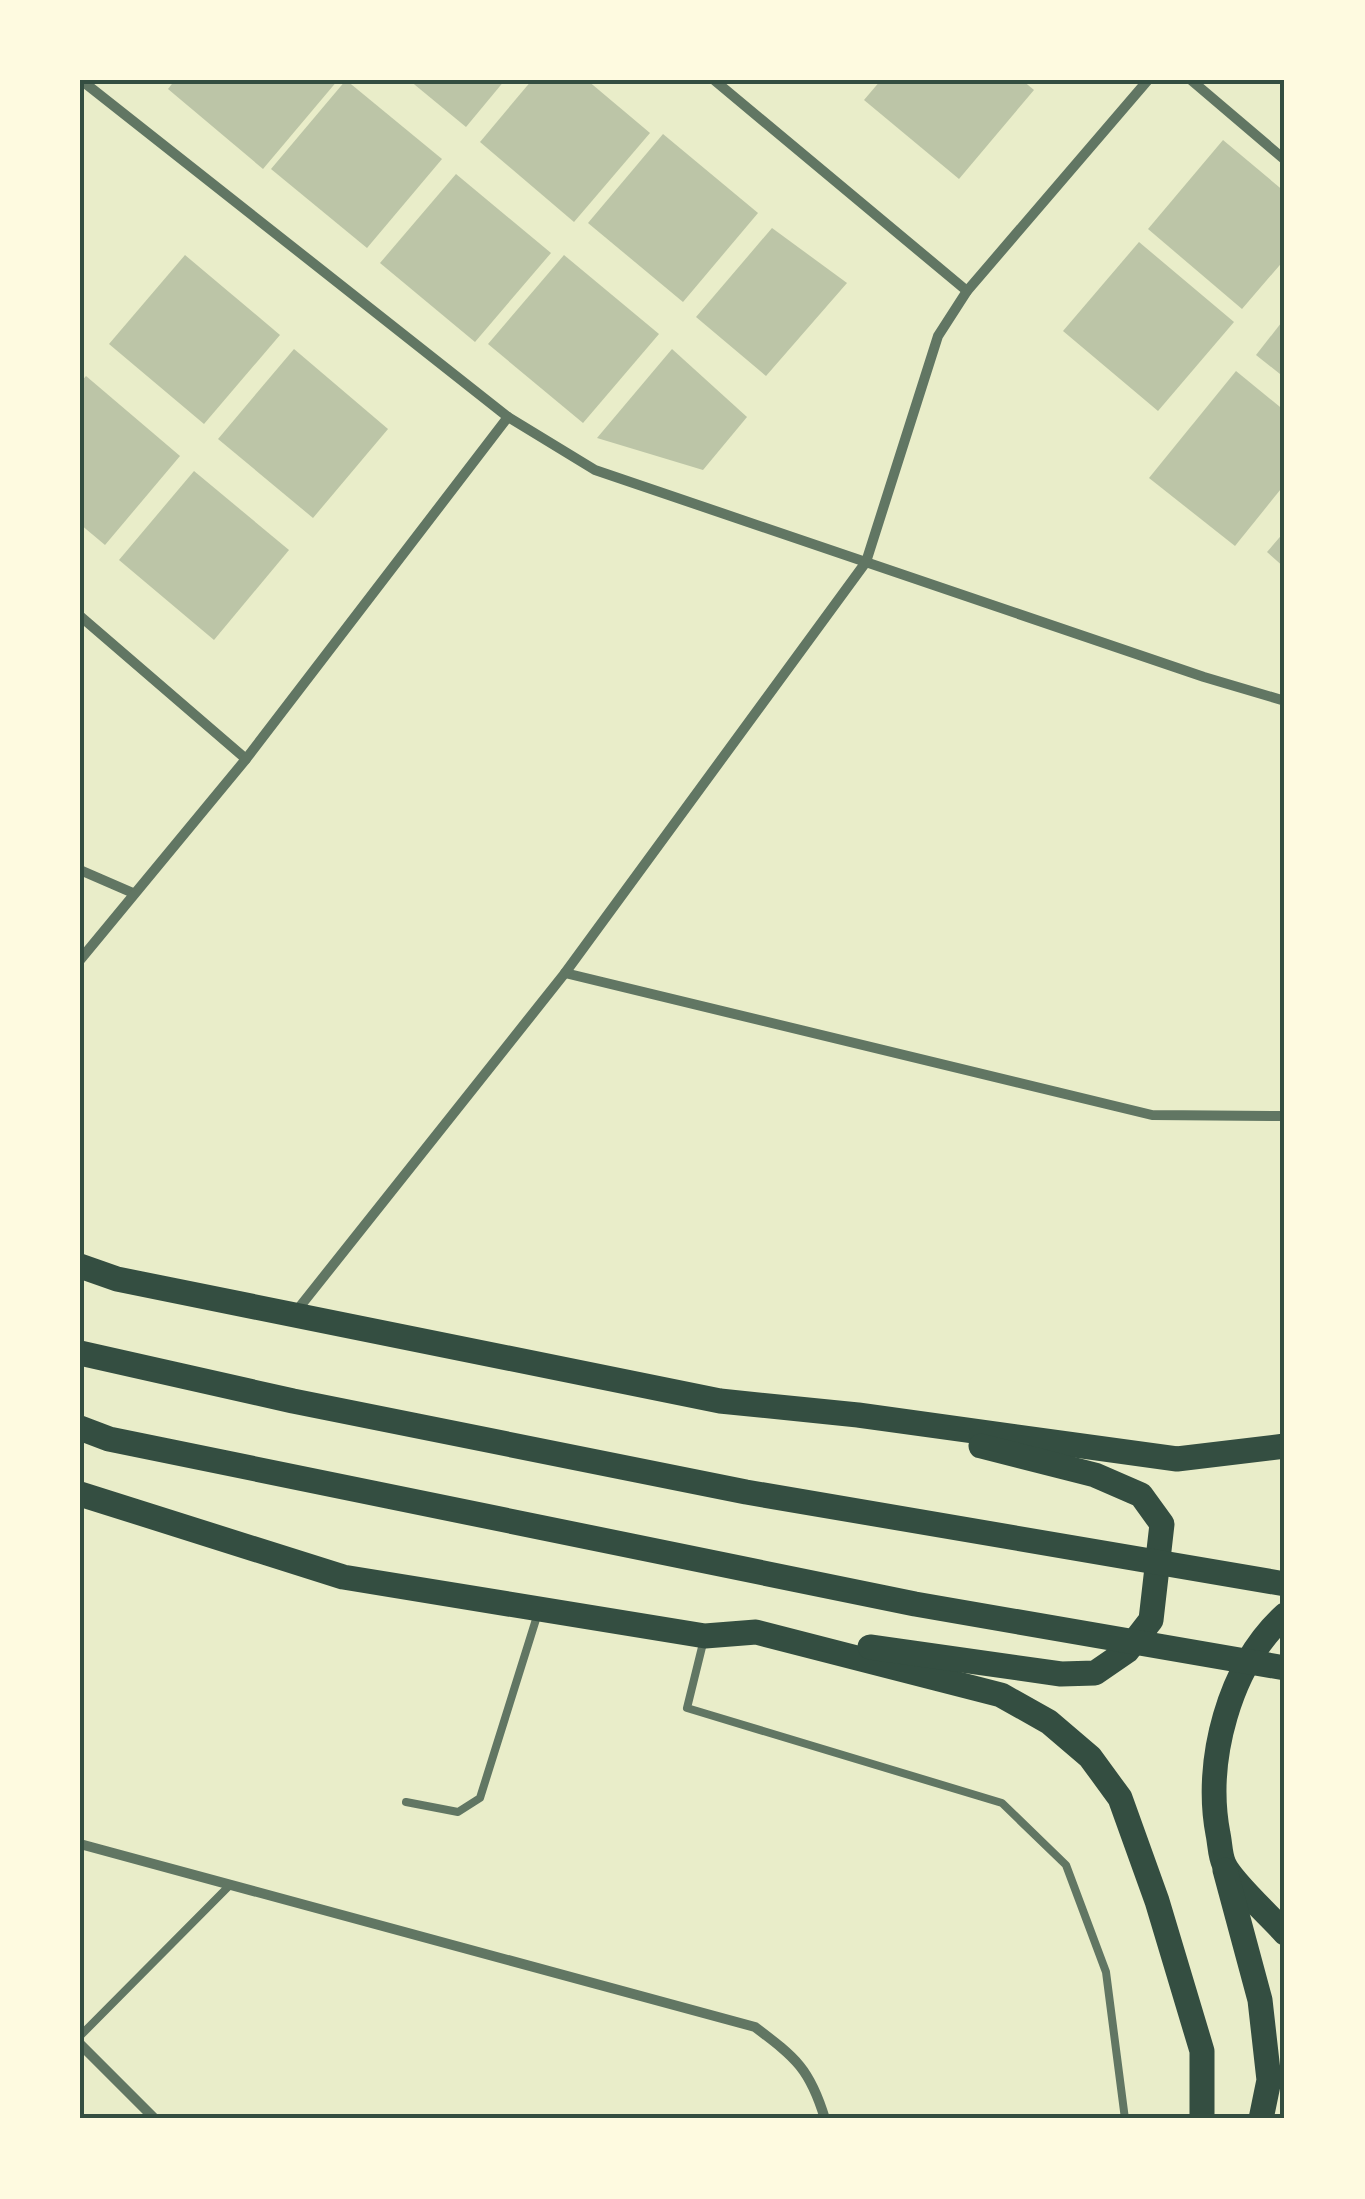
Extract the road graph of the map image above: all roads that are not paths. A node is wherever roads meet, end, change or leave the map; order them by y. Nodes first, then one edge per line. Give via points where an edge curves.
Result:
1 (81, 80) edge
2 (714, 80) edge
3 (1148, 80) edge
4 (1191, 80) edge
5 (1285, 160) edge
6 (968, 291) junction
7 (508, 417) junction
8 (866, 562) junction
9 (80, 616) edge
10 (1285, 701) edge
11 (246, 758) junction
12 (80, 870) edge
13 (133, 892) junction
14 (80, 960) edge
15 (565, 973) junction
16 (1285, 1116) edge
17 (80, 1266) edge
18 (294, 1314) junction
19 (80, 1352) edge
20 (858, 1415) junction
21 (80, 1428) edge
22 (1285, 1446) edge
23 (80, 1494) edge
24 (1285, 1584) edge
25 (539, 1608) junction
26 (1285, 1615) edge
27 (756, 1632) junction
28 (705, 1636) junction
29 (1285, 1668) edge
30 (406, 1802) dead end
31 (80, 1844) edge
32 (1224, 1866) junction
33 (230, 1885) junction
34 (1285, 1933) edge
35 (80, 2036) edge
36 (80, 2044) edge
37 (155, 2119) edge
38 (825, 2119) edge
39 (1125, 2119) edge
40 (1202, 2119) edge
41 (1261, 2119) edge

1 - 7 street
2 - 6 street
3 - 6 street
4 - 5 street
6 - 8 street via 938,336
7 - 8 street via 596,470
7 - 11 street
8 - 10 street
8 - 15 street
9 - 11 street
11 - 13 street
12 - 13 street
13 - 14 street
15 - 16 street via 1152,1115
15 - 18 street
17 - 18 main road
18 - 20 main road via 720,1401
19 - 24 main road via 746,1492
20 - 22 main road via 1178,1459
20 - 27 main road via 1095,1475 1142,1495 1162,1524 1150,1620 1128,1651 1095,1673 1061,1674
21 - 29 main road via 915,1604
23 - 25 main road via 343,1577
25 - 28 main road
25 - 30 lane via 480,1798 458,1812
26 - 32 main road via 1238,1681 1216,1745 1214,1812
27 - 28 main road
27 - 40 main road via 1001,1695 1049,1722 1090,1757 1120,1798 1157,1901 1202,2051
28 - 39 lane via 687,1708 1002,1803 1066,1866 1106,1972
31 - 33 street
32 - 34 main road
32 - 41 main road via 1260,2000 1270,2080
33 - 35 lane
33 - 38 street via 755,2027 814,2081
36 - 37 street

